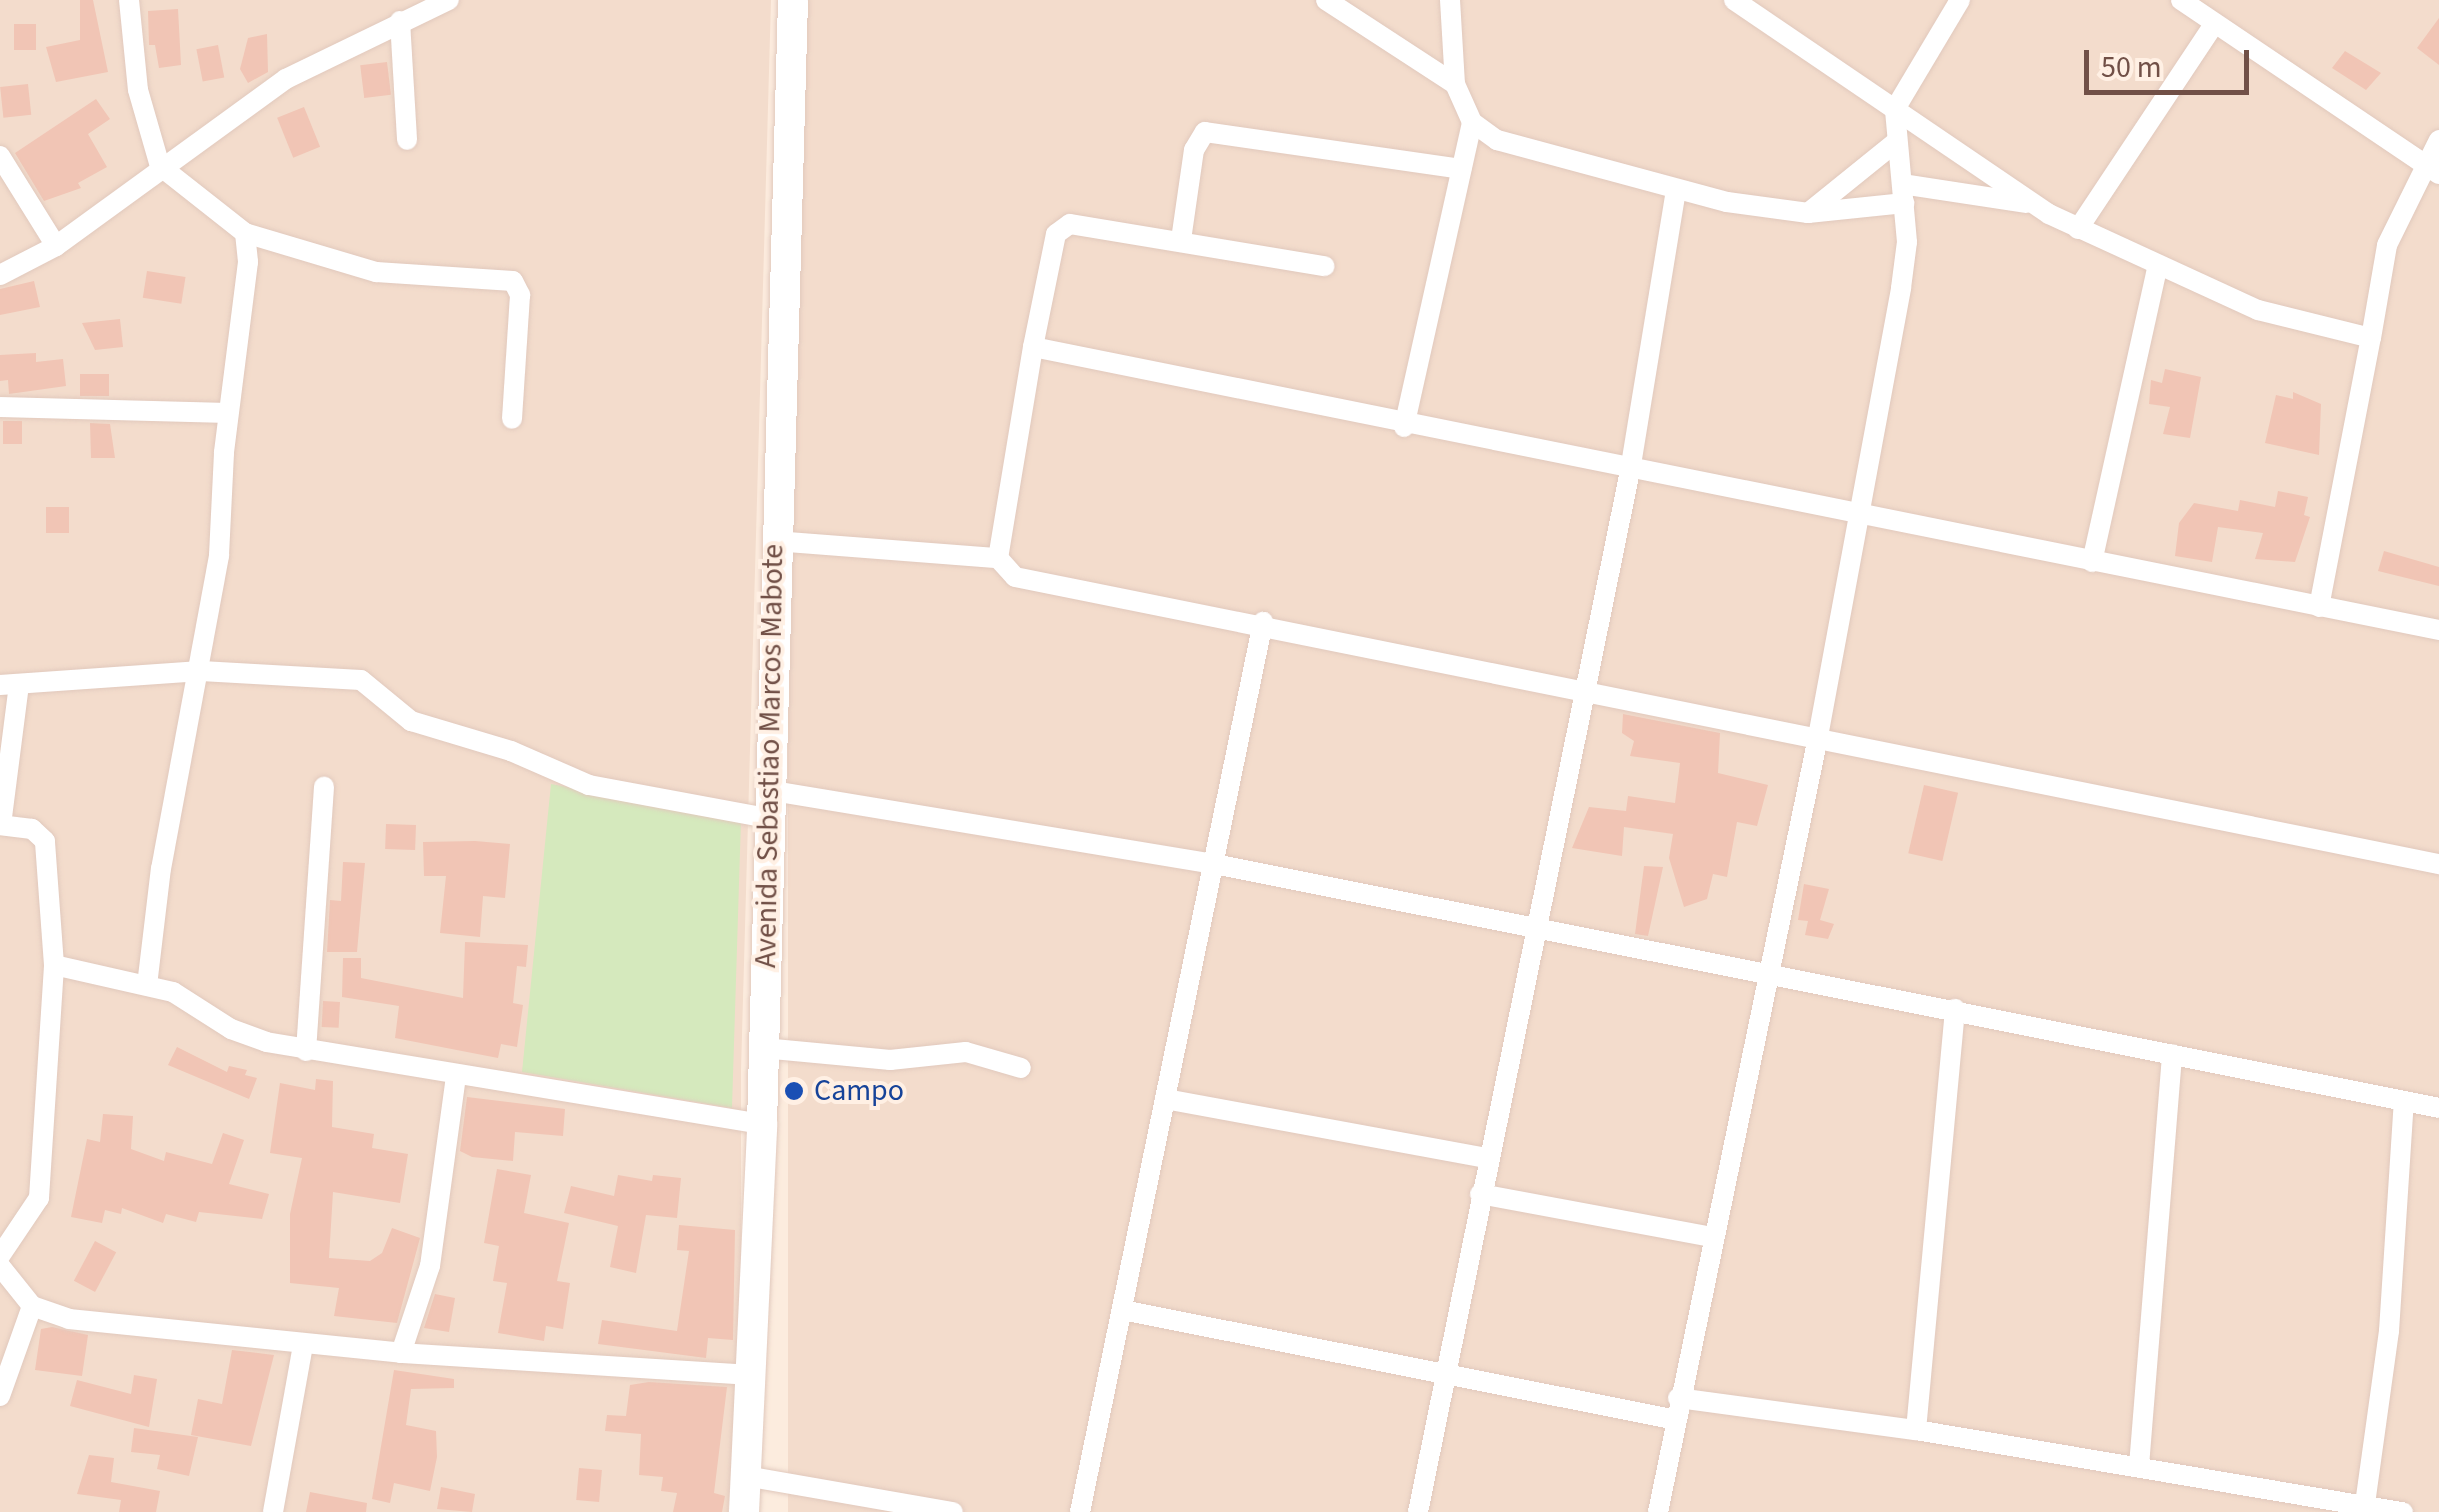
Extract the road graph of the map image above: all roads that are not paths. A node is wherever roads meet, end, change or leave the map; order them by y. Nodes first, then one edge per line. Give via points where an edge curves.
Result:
1 (129, 0) edge
2 (449, 0) edge
3 (793, 0) edge
4 (1326, 0) edge
5 (1450, 0) edge
6 (1734, 0) edge
7 (1960, 0) edge
8 (2181, 0) edge
9 (400, 21) junction
10 (2215, 23) junction
11 (1455, 84) junction
12 (1895, 109) junction
13 (1472, 122) junction
14 (407, 140) dead end
15 (2439, 140) edge
16 (1896, 142) junction
17 (0, 156) edge
18 (160, 166) junction
19 (1462, 169) junction
20 (2432, 169) edge
21 (1676, 191) junction
22 (1903, 194) junction
23 (2033, 204) junction
24 (1808, 213) junction
25 (2078, 229) junction
26 (245, 233) junction
27 (1181, 240) junction
28 (56, 246) junction
29 (1325, 266) dead end
30 (2156, 268) junction
31 (0, 275) edge
32 (2370, 338) junction
33 (1034, 347) junction
34 (0, 407) edge
35 (228, 413) junction
36 (512, 420) dead end
37 (1404, 427) junction
38 (1630, 471) junction
39 (1862, 516) junction
40 (775, 541) junction
41 (998, 558) junction
42 (2092, 562) junction
43 (2319, 606) junction
44 (1263, 622) junction
45 (2439, 630) edge
46 (201, 671) junction
47 (9, 685) edge
48 (1583, 696) junction
49 (1816, 742) junction
50 (324, 787) dead end
51 (767, 804) junction
52 (1214, 864) junction
53 (2439, 864) edge
54 (1536, 929) junction
55 (54, 965) junction
56 (1768, 974) junction
57 (146, 985) junction
58 (1955, 1008) junction
59 (763, 1048) junction
60 (306, 1051) junction
61 (2172, 1054) junction
62 (1021, 1068) dead end
63 (456, 1077) junction
64 (1166, 1100) junction
65 (2404, 1100) junction
66 (2439, 1108) edge
67 (762, 1124) junction
68 (1487, 1158) junction
69 (1480, 1194) junction
70 (1712, 1236) junction
71 (0, 1256) edge
72 (0, 1266) edge
73 (32, 1306) junction
74 (1122, 1310) junction
75 (303, 1345) junction
76 (401, 1353) junction
77 (753, 1375) junction
78 (1446, 1377) junction
79 (0, 1396) edge
80 (1675, 1408) junction
81 (1916, 1430) junction
82 (2139, 1466) junction
83 (746, 1476) junction
84 (2365, 1504) junction
85 (273, 1512) edge
86 (744, 1512) edge
87 (953, 1512) edge
88 (1080, 1512) edge
89 (1418, 1512) edge
90 (1658, 1512) edge
91 (2403, 1512) edge

1 - 18 street via 138,90
2 - 9 street
3 - 40 main road, Avenida Sebastiao Marcos Mabote
4 - 11 street
5 - 11 street
6 - 12 street
7 - 12 street
8 - 10 street
9 - 14 street
9 - 18 street via 286,79
10 - 20 street
10 - 25 street
11 - 13 street
12 - 16 street
12 - 23 street
13 - 19 street
13 - 21 street via 1497,140
15 - 20 street
16 - 22 street
16 - 24 street
17 - 28 street
18 - 26 street
18 - 28 street
19 - 27 street via 1204,132 1194,150
19 - 37 street
20 - 32 street via 2387,245
21 - 24 street
21 - 38 street
22 - 23 street
22 - 24 street
22 - 39 street via 1901,288
23 - 25 street
25 - 30 street
26 - 35 street via 242,342
26 - 36 street via 376,272 514,281 520,295
27 - 29 street
27 - 33 street via 1086,222 1060,228
28 - 31 street
30 - 32 street via 2258,310
30 - 42 street
32 - 43 street
33 - 37 street
33 - 41 street
34 - 35 street
35 - 46 street via 219,556
37 - 38 street
38 - 39 street
38 - 48 street
39 - 42 street
39 - 49 street
40 - 41 street
40 - 51 main road, Avenida Sebastiao Marcos Mabote
41 - 44 street via 1015,577
42 - 43 street
43 - 45 street
44 - 48 street
44 - 52 street
46 - 47 street
46 - 51 street via 361,680 410,721 511,751 589,785
46 - 57 street via 161,868
47 - 55 street via 1,825 32,829 45,841
48 - 49 street
48 - 54 street
49 - 53 street
49 - 56 street
50 - 60 street
51 - 52 street
51 - 59 main road, Avenida Sebastiao Marcos Mabote
52 - 54 street
52 - 64 street
54 - 56 street
54 - 68 street
55 - 57 street
55 - 71 street via 39,1198
56 - 58 street
56 - 70 street
57 - 60 street via 190,1000 230,1029
58 - 61 street
58 - 81 street
59 - 62 street via 890,1060 966,1052
59 - 67 main road, Avenida Sebastiao Marcos Mabote
60 - 63 street
61 - 65 street
61 - 82 street
63 - 67 street
63 - 76 street via 430,1266
64 - 68 street
64 - 74 street
65 - 66 street
65 - 84 street via 2389,1331
67 - 77 main road, Avenida Sebastiao Marcos Mabote
68 - 69 street
69 - 70 street
69 - 78 street
70 - 80 street
72 - 73 street
73 - 75 street via 51,1316
73 - 79 street
74 - 78 street
74 - 88 street
75 - 76 street
75 - 85 street
76 - 77 street
77 - 83 main road, Avenida Sebastiao Marcos Mabote
78 - 80 street
78 - 89 street
80 - 81 street
80 - 90 street
81 - 82 street
82 - 84 street
83 - 86 main road, Avenida Sebastiao Marcos Mabote
83 - 87 street
84 - 91 street

